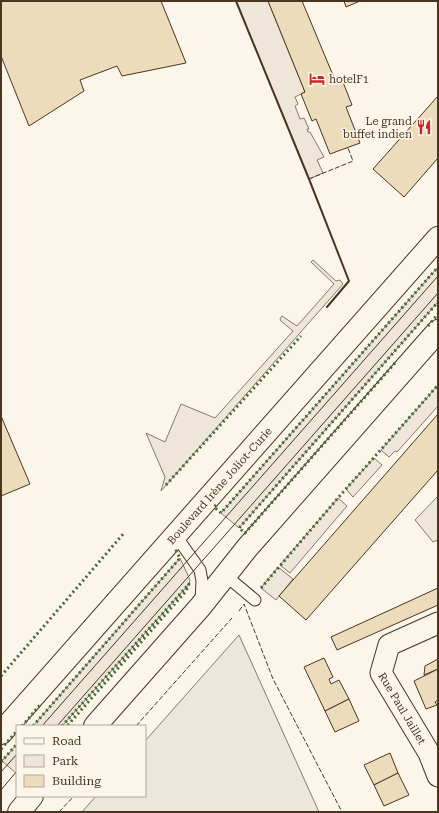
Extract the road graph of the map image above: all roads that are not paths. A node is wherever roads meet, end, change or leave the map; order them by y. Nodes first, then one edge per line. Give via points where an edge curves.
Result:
1 (438, 238) edge
2 (438, 331) edge
3 (176, 536) junction
4 (225, 575) junction
5 (255, 600) dead end
6 (201, 606) junction
7 (438, 623) edge
8 (95, 725) edge
9 (1, 732) edge
10 (438, 776) edge
11 (31, 797) edge
12 (19, 812) edge

1 - 3 main road, Boulevard Irène Joliot-Curie
2 - 4 main road
3 - 6 lane via 200,570
3 - 9 main road, Boulevard Irène Joliot-Curie
4 - 5 lane
4 - 6 main road
6 - 8 main road
7 - 10 street, Rue Paul Jaillet via 389,645 381,673 428,752
11 - 12 main road

